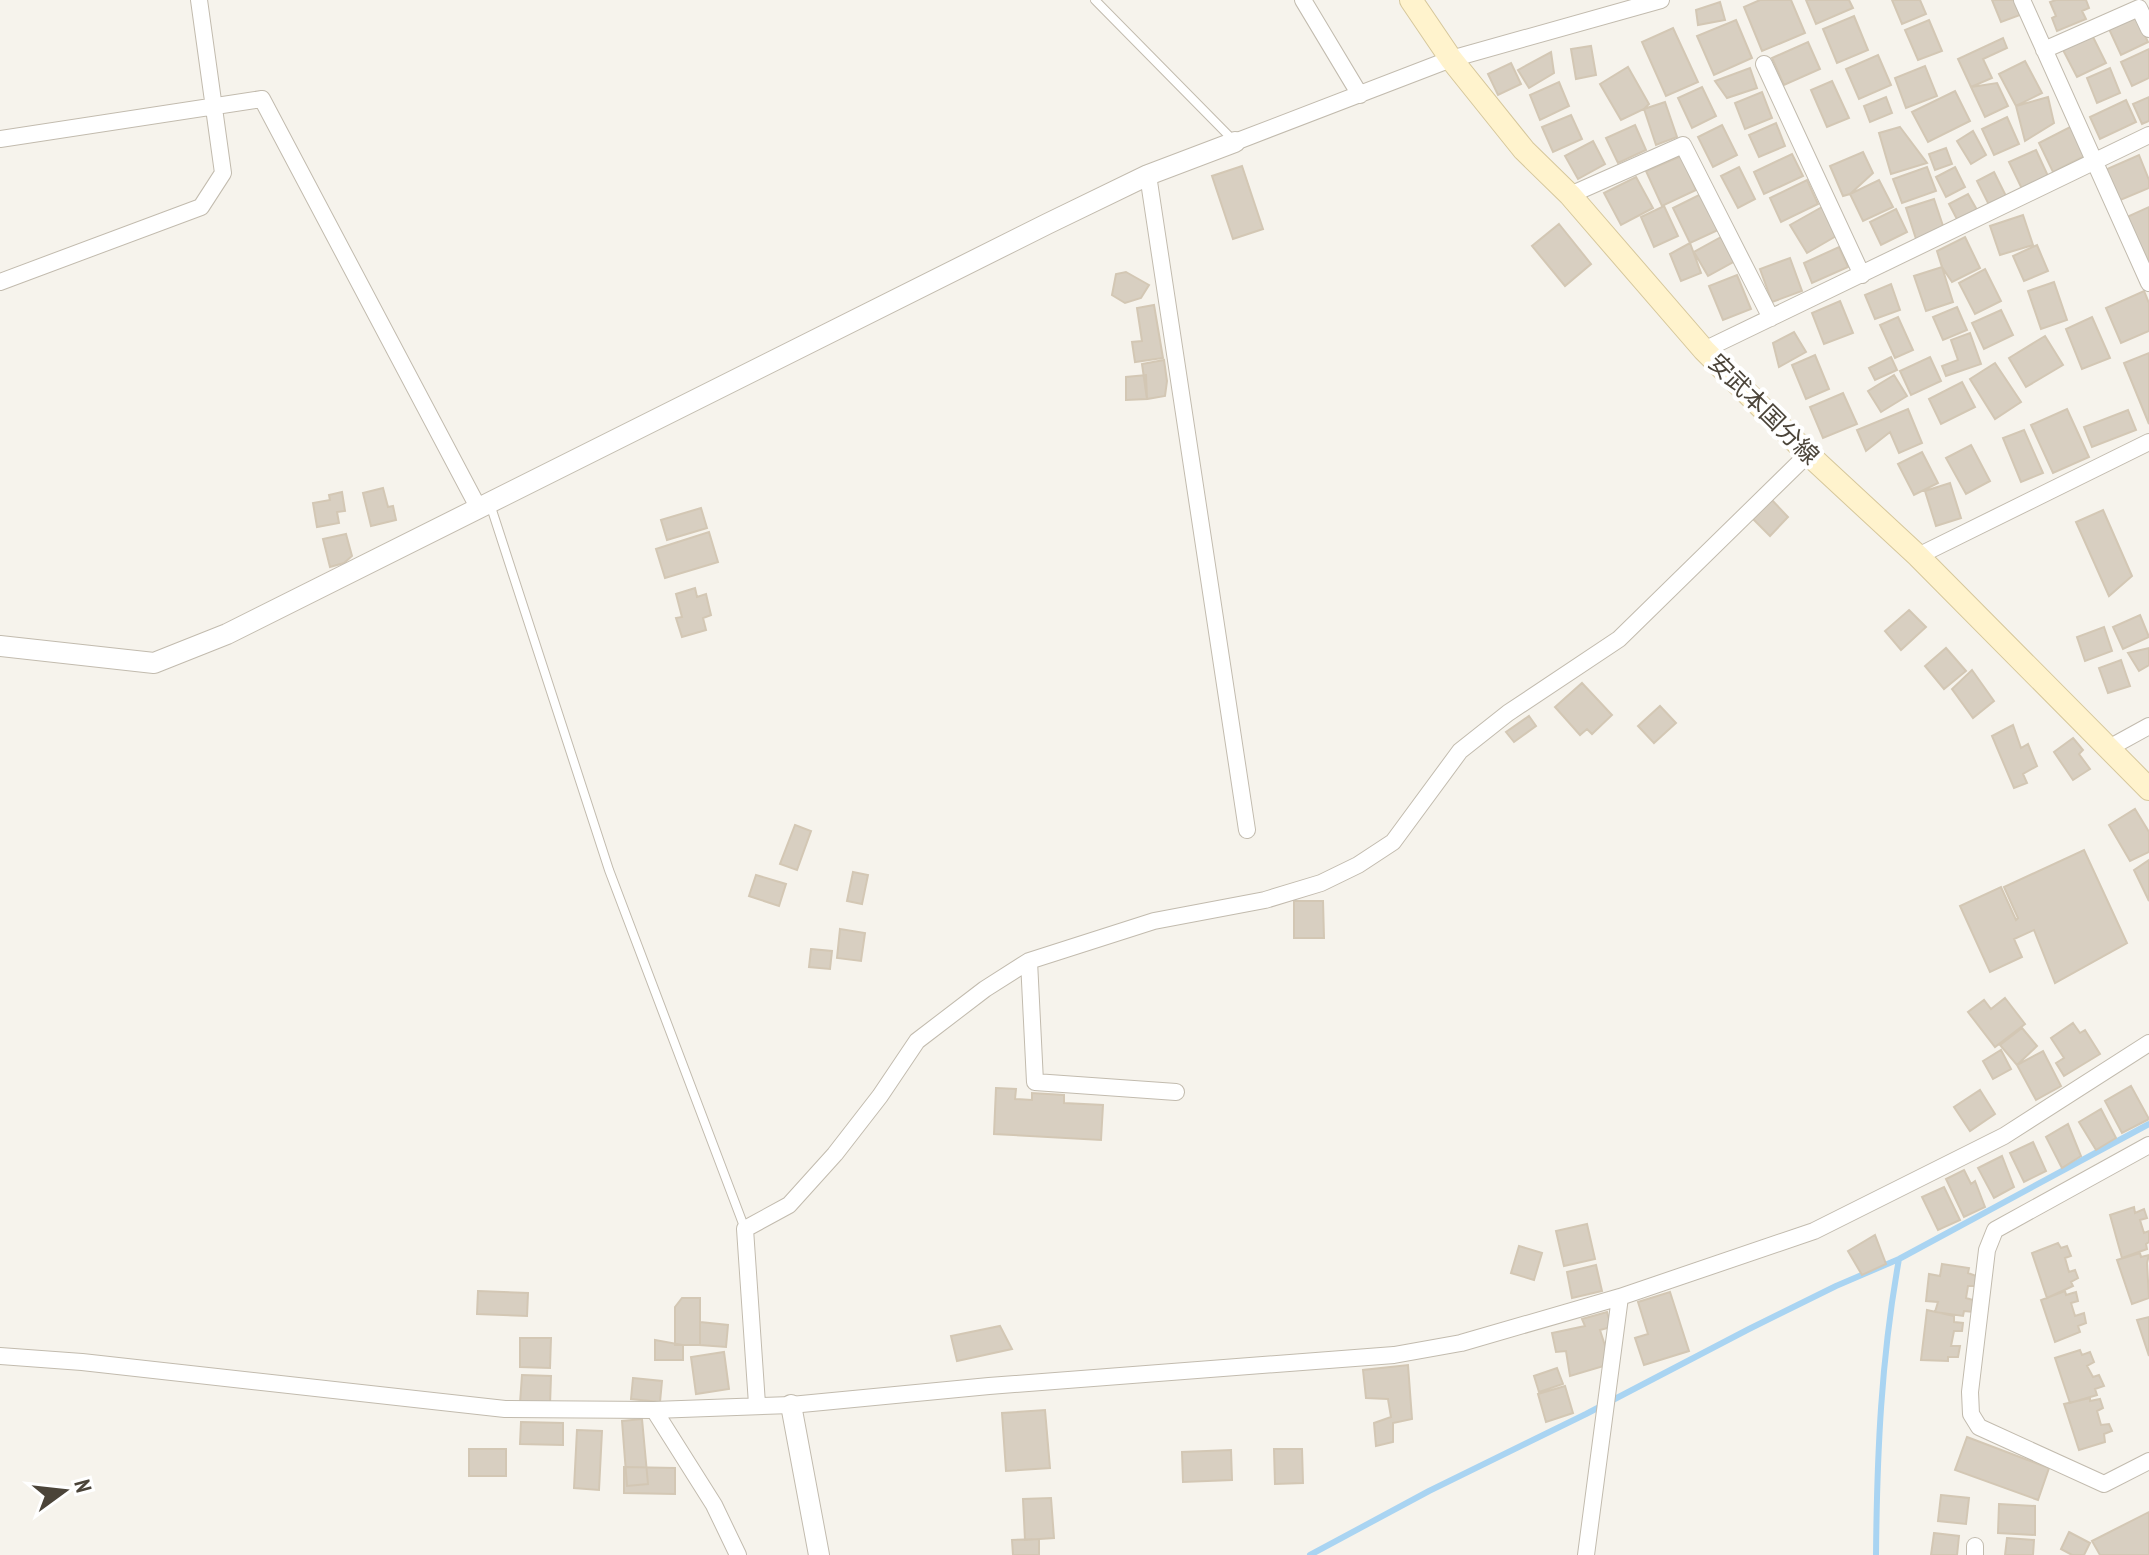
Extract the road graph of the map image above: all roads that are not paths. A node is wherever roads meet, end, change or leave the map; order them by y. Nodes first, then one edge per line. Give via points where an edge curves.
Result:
1 (199, 0) edge
2 (1095, 0) edge
3 (1303, 0) edge
4 (1411, 0) edge
5 (1661, 0) edge
6 (2022, 0) edge
7 (2149, 29) edge
8 (2044, 50) junction
9 (1451, 59) junction
10 (1764, 64) dead end
11 (1360, 95) junction
12 (213, 107) junction
13 (2149, 135) edge
14 (0, 139) edge
15 (1235, 142) junction
16 (2095, 161) junction
17 (1148, 175) junction
18 (1570, 195) junction
19 (1862, 275) junction
20 (0, 282) edge
21 (2149, 283) edge
22 (1771, 318) junction
23 (1704, 350) junction
24 (2149, 442) edge
25 (1808, 454) junction
26 (484, 506) junction
27 (1918, 556) junction
28 (0, 646) edge
29 (2149, 726) edge
30 (2109, 748) junction
31 (2149, 789) edge
32 (1247, 830) dead end
33 (1029, 961) junction
34 (2149, 1043) edge
35 (1176, 1092) dead end
36 (2149, 1145) edge
37 (745, 1229) junction
38 (1620, 1297) junction
39 (0, 1356) edge
40 (757, 1404) junction
41 (791, 1405) junction
42 (654, 1410) junction
43 (2149, 1461) edge
44 (738, 1555) edge
45 (819, 1555) edge
46 (1586, 1555) edge

1 - 12 street
2 - 15 lane
3 - 11 street
4 - 9 main road, 安武本国分線
5 - 9 street
6 - 8 street
7 - 8 street via 2139,8
8 - 16 street
9 - 11 street
9 - 18 main road, 安武本国分線 via 1524,150
10 - 19 street
11 - 15 street
12 - 14 street
12 - 20 street via 223,173 201,207
12 - 26 street via 262,99
13 - 16 street
15 - 17 street
16 - 19 street
16 - 21 street
17 - 26 street
17 - 32 street
18 - 22 street via 1683,145
18 - 23 main road, 安武本国分線
19 - 22 street
22 - 23 street
23 - 25 main road, 安武本国分線
24 - 27 street
25 - 27 main road, 安武本国分線
25 - 33 street via 1619,639 1460,751 1393,842 1358,865 1265,900 1154,921
26 - 28 street via 227,634 154,663
26 - 37 lane via 609,870
27 - 30 main road, 安武本国分線
29 - 30 street
30 - 31 main road, 安武本国分線
33 - 35 street via 1035,1082
33 - 37 street via 917,1041 835,1154 789,1205
34 - 38 street via 2004,1136 1814,1231
36 - 43 street via 1995,1230 1987,1250 1970,1392 1971,1414 1979,1427 2104,1484
37 - 40 street
38 - 41 street via 1461,1343 1394,1355
38 - 46 street
39 - 42 street via 505,1409
40 - 41 street
40 - 42 street
41 - 45 street
42 - 44 street via 714,1505

